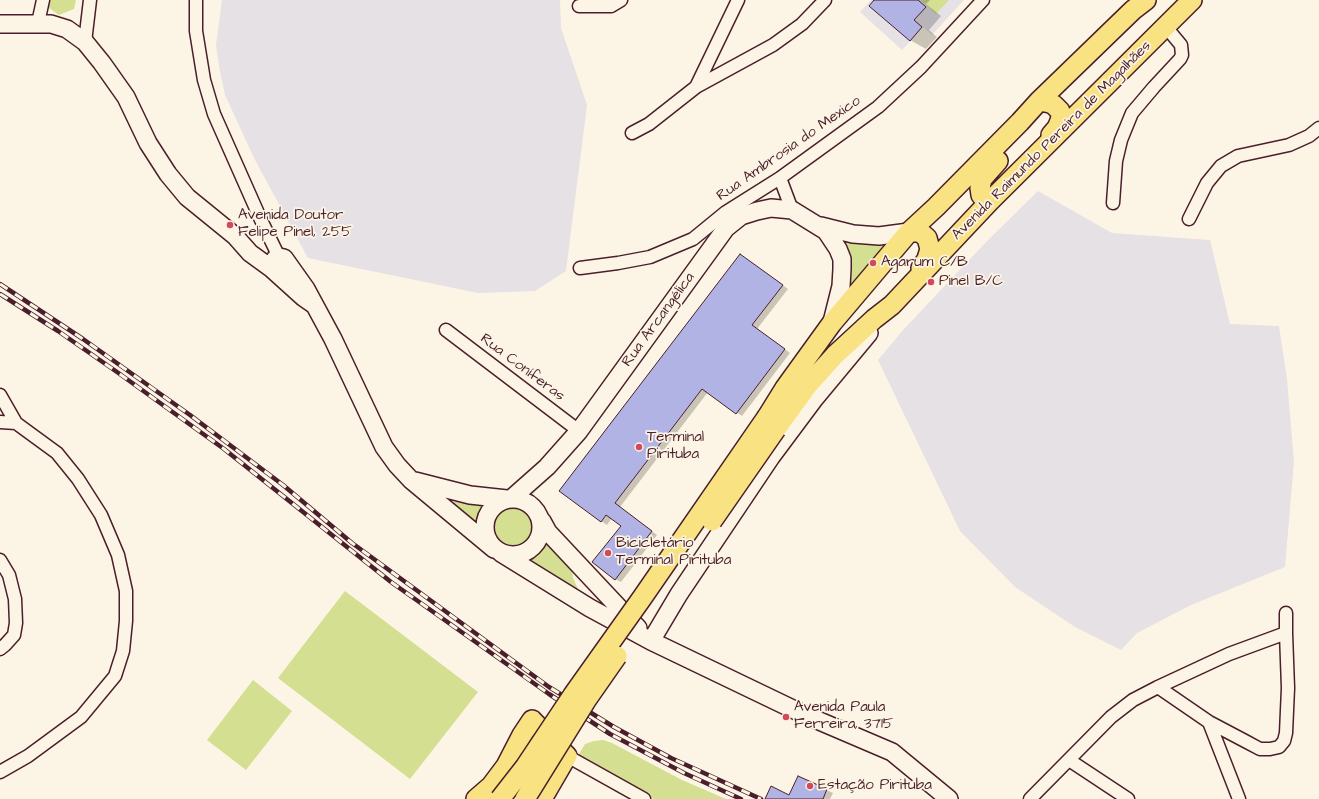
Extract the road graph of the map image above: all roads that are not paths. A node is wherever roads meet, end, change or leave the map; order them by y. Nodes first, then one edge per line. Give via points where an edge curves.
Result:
1 (43, 0) edge
2 (90, 0) edge
3 (196, 0) edge
4 (621, 0) edge
5 (738, 0) edge
6 (825, 0) edge
7 (983, 0) edge
8 (1192, 0) edge
9 (1137, 3) edge
10 (579, 6) dead end
11 (0, 24) edge
12 (38, 24) junction
13 (1166, 27) junction
14 (85, 42) junction
15 (696, 87) junction
16 (1039, 101) junction
17 (1020, 122) junction
18 (1319, 128) edge
19 (632, 133) dead end
20 (1035, 157) junction
21 (780, 178) junction
22 (990, 201) junction
23 (1113, 203) dead end
24 (792, 210) junction
25 (1189, 219) dead end
26 (818, 225) junction
27 (909, 232) junction
28 (693, 239) junction
29 (718, 239) junction
30 (279, 264) junction
31 (580, 268) dead end
32 (908, 288) junction
33 (892, 305) junction
34 (832, 323) junction
35 (446, 330) dead end
36 (0, 395) edge
37 (0, 422) edge
38 (16, 423) junction
39 (771, 423) junction
40 (579, 431) junction
41 (547, 467) junction
42 (411, 480) junction
43 (510, 499) junction
44 (539, 515) junction
45 (498, 551) junction
46 (0, 560) edge
47 (1286, 613) dead end
48 (1286, 633) junction
49 (651, 641) junction
50 (0, 648) edge
51 (1158, 687) junction
52 (1209, 722) junction
53 (567, 756) junction
54 (1069, 760) junction
55 (0, 772) edge
56 (476, 799) edge
57 (500, 799) edge
58 (525, 799) edge
59 (542, 799) edge
60 (644, 799) edge
61 (949, 799) edge
62 (1030, 799) edge
63 (1128, 799) edge
64 (1239, 799) edge

1 - 12 street
2 - 14 street
3 - 30 street via 196,31 214,114
4 - 10 street via 612,6
5 - 15 street
6 - 15 street via 802,24 773,45
7 - 21 street, Rua Ambrosia do Mexico via 921,67 878,107
8 - 13 main road, Avenida Raimundo Pereira de Magalhães
9 - 16 main road, Avenida Raimundo Pereira de Magalhães
11 - 12 main road
12 - 14 main road via 52,24 67,29
13 - 20 main road, Avenida Raimundo Pereira de Magalhães
13 - 23 street via 1181,46 1182,55 1132,113 1116,161
14 - 30 main road via 126,97 148,143 187,198 235,236 256,245
15 - 19 street via 649,124
16 - 17 main road, Avenida Raimundo Pereira de Magalhães
16 - 20 main road via 1054,105 1061,116 1057,128
17 - 22 main road via 1017,139 982,179 981,195
17 - 27 main road, Avenida Raimundo Pereira de Magalhães
18 - 25 street via 1309,136 1289,145 1238,156 1221,166 1207,183
20 - 22 main road, Avenida Raimundo Pereira de Magalhães
21 - 24 street
21 - 28 street, Rua Ambrosia do Mexico via 726,212
22 - 32 main road, Avenida Raimundo Pereira de Magalhães
24 - 26 main road
24 - 29 main road, Rua Arcangélica via 771,208 741,216 726,228
26 - 27 main road via 852,234 879,236
26 - 34 main road via 833,239 842,259 841,286
27 - 32 main road via 920,232 927,238 930,249 927,259
27 - 34 main road, Avenida Raimundo Pereira de Magalhães
28 - 29 street
28 - 31 street, Rua Ambrosia do Mexico via 650,257
29 - 40 main road, Rua Arcangélica
30 - 42 main road via 303,297 313,304 384,447
32 - 33 main road, Avenida Raimundo Pereira de Magalhães
33 - 39 main road, Avenida Raimundo Pereira de Magalhães via 835,355
33 - 49 main road via 815,398 772,457 679,594
34 - 39 main road, Avenida Raimundo Pereira de Magalhães via 785,388
35 - 40 street, Rua Coníferas
36 - 38 street
37 - 38 street
38 - 55 street via 57,453 78,479 101,515 118,555 126,591 126,621 124,651 115,676 81,716 28,756
39 - 57 main road, bridge via 642,598
39 - 58 main road, Avenida Raimundo Pereira de Magalhães, bridge via 587,699
40 - 41 main road, Rua Arcangélica
41 - 43 main road, Rua Arcangélica
41 - 44 main road, Rua Arcangélica via 540,486
42 - 43 main road via 470,495
42 - 45 main road
43 - 44 main road via 522,500
43 - 45 main road via 497,504 485,523 488,540
44 - 45 main road via 541,537 532,549 517,556 509,556
44 - 49 main road via 548,532
45 - 49 main road via 590,608
46 - 50 street via 9,575 15,599 16,622 14,635
47 - 48 street
48 - 51 street via 1228,654
48 - 52 street via 1286,733 1279,747 1260,749
49 - 61 main road via 803,714 892,752
51 - 52 street
51 - 54 street via 1133,700 1110,717
52 - 64 street
53 - 56 main road via 532,720 506,766 491,786
53 - 59 main road
53 - 60 street
54 - 62 street
54 - 63 street

